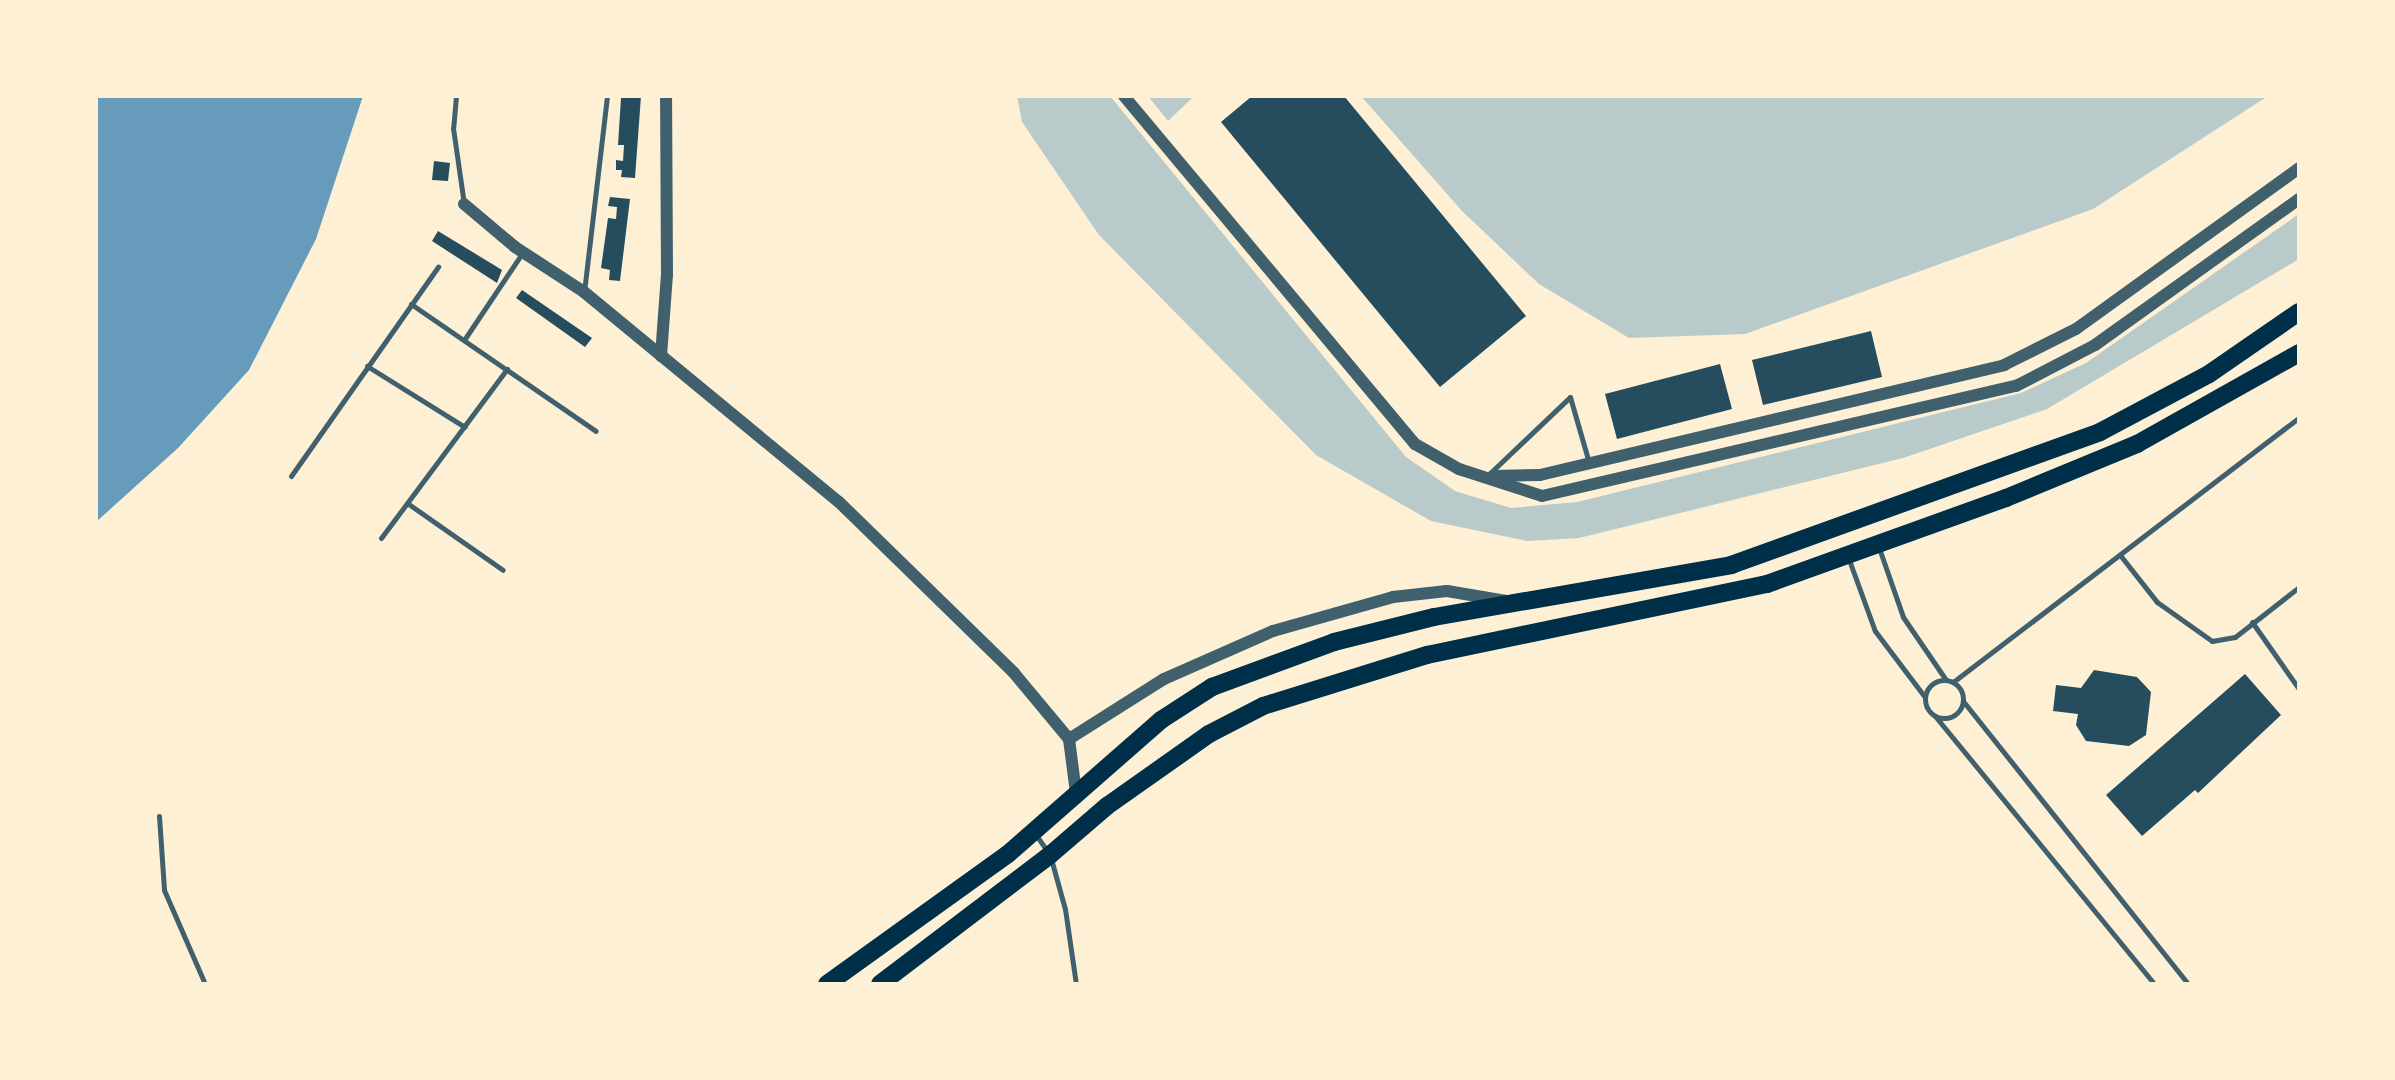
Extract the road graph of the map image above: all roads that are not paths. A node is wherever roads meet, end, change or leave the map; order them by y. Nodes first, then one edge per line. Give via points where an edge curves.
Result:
1 (456, 96) edge
2 (607, 96) edge
3 (666, 96) edge
4 (1124, 96) edge
5 (2299, 168) edge
6 (2299, 199) edge
7 (464, 204) joint
8 (523, 252) junction
9 (438, 267) dead end
10 (584, 292) junction
11 (411, 304) junction
12 (2299, 313) edge
13 (464, 340) junction
14 (2299, 353) edge
15 (661, 356) junction
16 (367, 366) junction
17 (507, 369) junction
18 (2299, 417) edge
19 (465, 428) junction
20 (596, 431) dead end
21 (1589, 463) junction
22 (291, 475) dead end
23 (1486, 477) junction
24 (410, 505) junction
25 (381, 538) dead end
26 (1877, 542) junction
27 (1847, 554) junction
28 (2120, 555) junction
29 (503, 570) dead end
30 (2299, 587) edge
31 (1513, 602) junction
32 (2252, 622) junction
33 (1946, 680) junction
34 (1953, 682) junction
35 (2299, 689) edge
36 (1925, 697) junction
37 (1963, 701) junction
38 (1935, 716) junction
39 (1069, 739) junction
40 (1076, 793) junction
41 (159, 816) dead end
42 (1034, 833) junction
43 (1050, 855) junction
44 (205, 984) edge
45 (827, 984) edge
46 (880, 984) edge
47 (1076, 984) edge
48 (2154, 984) edge
49 (2188, 984) edge

1 - 7 lane via 453,128
2 - 10 lane
3 - 15 street via 667,275
4 - 23 street via 1415,444 1458,469
5 - 21 street via 2076,329 2004,365
6 - 23 street via 2095,345 2015,386 1542,496
7 - 8 street
8 - 10 street
8 - 13 lane
9 - 11 lane
10 - 15 street
11 - 13 lane
11 - 16 lane
12 - 31 main road via 2263,341 2147,410 1990,474 1731,565
13 - 17 lane
14 - 26 main road via 2137,444 2006,498
15 - 39 street via 839,502 1014,673
16 - 19 lane
16 - 22 lane
17 - 19 lane
17 - 20 lane
18 - 28 lane
19 - 24 lane
21 - 23 street via 1541,475
21 - 23 lane via 1570,397
24 - 25 lane
24 - 29 lane
26 - 27 main road
26 - 33 lane via 1903,617
27 - 36 lane via 1875,631
27 - 43 main road via 1767,584 1427,655 1263,706 1209,734 1107,806
28 - 32 lane via 2157,602 2202,636 2224,642
28 - 34 lane
30 - 32 lane
31 - 39 street via 1447,592 1393,597 1273,631 1164,679
31 - 40 main road via 1334,642 1213,687 1161,720
32 - 35 lane
33 - 34 lane
33 - 36 lane via 1932,685
34 - 37 lane
36 - 38 lane
37 - 38 lane via 1950,718
37 - 49 lane
38 - 48 lane
39 - 40 street
40 - 42 main road
41 - 44 lane via 164,890
42 - 43 lane
42 - 45 main road
43 - 46 main road
43 - 47 lane via 1065,909

